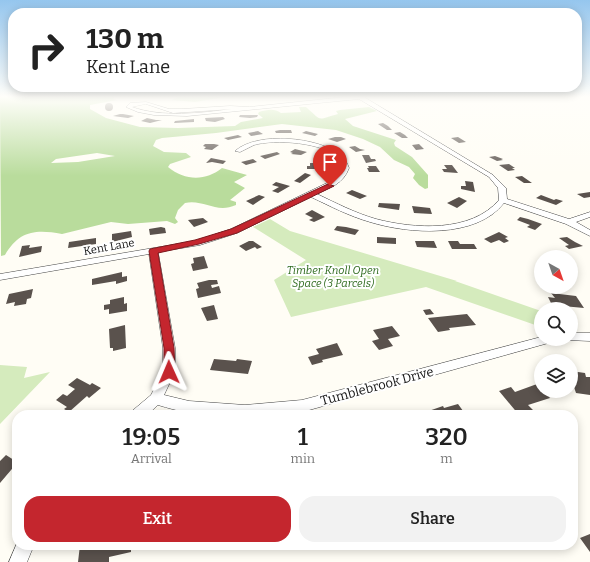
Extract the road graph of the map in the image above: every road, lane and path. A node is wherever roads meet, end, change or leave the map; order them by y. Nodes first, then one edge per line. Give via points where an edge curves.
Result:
1 (404, 123) edge
2 (238, 151) dead end
3 (312, 195) junction
4 (503, 200) junction
5 (590, 214) edge
6 (569, 222) junction
7 (590, 233) edge
8 (153, 251) junction
9 (0, 277) edge
10 (578, 337) edge
11 (590, 337) edge
12 (534, 343) edge
13 (156, 399) junction
14 (143, 410) edge
15 (232, 410) edge
16 (257, 410) edge
17 (23, 550) edge
18 (18, 562) edge

1 - 4 street via 492,176 502,188
2 - 3 street, Kent Lane via 253,144 275,142 297,142 330,150 341,158 346,168 342,177
3 - 4 street via 360,216 399,226 440,228 468,223 493,212
3 - 8 street, Kent Lane via 234,231
4 - 6 street
5 - 6 street
6 - 7 street
8 - 9 street, Kent Lane
8 - 13 street via 169,348 169,372
10 - 11 street
12 - 16 street, Tumblebrook Drive via 302,406
13 - 14 street
13 - 15 street, Tumblebrook Drive via 189,407
17 - 18 street

